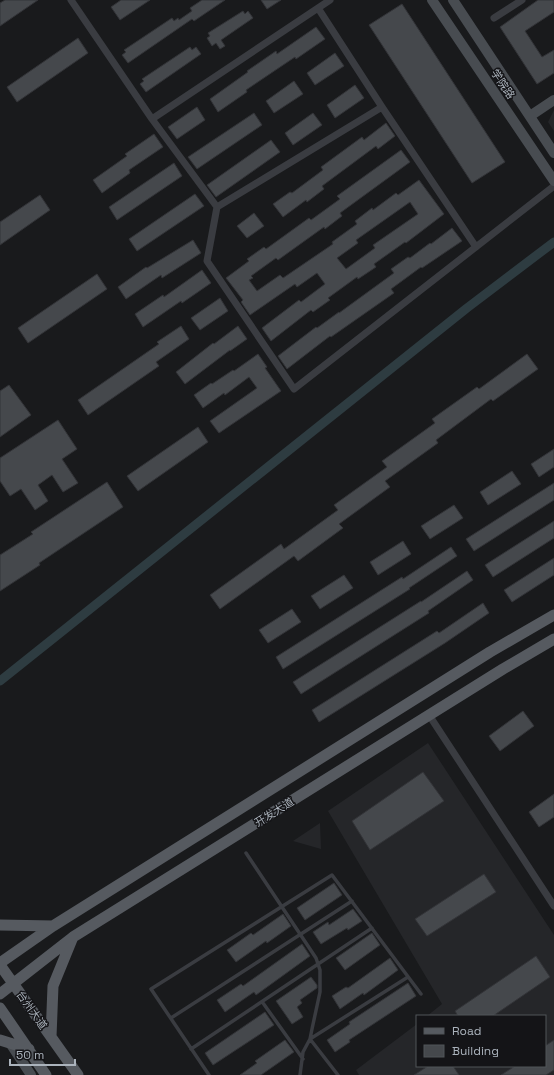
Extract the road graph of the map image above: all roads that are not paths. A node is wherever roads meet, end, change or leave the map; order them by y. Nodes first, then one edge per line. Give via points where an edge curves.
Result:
1 (71, 0) edge
2 (330, 0) edge
3 (432, 0) edge
4 (453, 0) edge
5 (522, 0) edge
6 (318, 8) junction
7 (494, 18) dead end
8 (554, 100) edge
9 (382, 106) junction
10 (530, 116) junction
11 (152, 119) junction
12 (554, 153) edge
13 (554, 181) edge
14 (554, 186) edge
15 (217, 207) junction
16 (476, 247) junction
17 (554, 615) edge
18 (554, 638) edge
19 (429, 715) junction
20 (246, 854) dead end
21 (352, 901) junction
22 (554, 906) edge
23 (282, 907) junction
24 (0, 925) edge
25 (53, 926) junction
26 (372, 928) junction
27 (300, 934) junction
28 (73, 937) junction
29 (318, 963) junction
30 (0, 964) edge
31 (408, 977) junction
32 (14, 984) junction
33 (0, 994) edge
34 (421, 994) dead end
35 (263, 1003) dead end
36 (0, 1008) edge
37 (171, 1018) junction
38 (51, 1037) junction
39 (310, 1039) junction
40 (5, 1042) edge
41 (29, 1049) junction
42 (191, 1049) junction
43 (302, 1059) junction
44 (31, 1075) edge
45 (46, 1075) edge
46 (78, 1075) edge
47 (209, 1075) edge
48 (300, 1075) edge
49 (338, 1075) edge

1 - 11 street
2 - 6 street
3 - 13 main road, 学院路
4 - 10 main road, 学院路
5 - 7 street
6 - 9 street
6 - 11 street
8 - 10 main road
9 - 15 street
9 - 16 street
10 - 12 main road, 学院路
11 - 15 street
14 - 16 street
15 - 16 street via 207,261 294,389
17 - 25 main road, 开发大道 via 490,652
18 - 19 main road, 开发大道
19 - 22 street
19 - 28 main road, 开发大道
20 - 23 lane
21 - 23 lane via 332,875
21 - 26 lane
21 - 27 lane
23 - 27 lane
23 - 37 lane via 151,989
24 - 25 main road
25 - 30 main road, 开发大道
26 - 29 lane
26 - 31 lane
27 - 29 lane
27 - 37 lane
28 - 32 main road, 开发大道
28 - 38 main road via 53,986
29 - 39 lane via 320,992
29 - 42 lane
30 - 32 main road, 台州大道
31 - 34 lane
31 - 39 lane
32 - 33 main road, 开发大道
32 - 38 main road, 台州大道
35 - 43 lane
36 - 41 main road
37 - 42 lane
38 - 46 main road, 台州大道
39 - 43 lane
39 - 49 lane
40 - 41 main road
40 - 44 main road
41 - 45 main road
42 - 47 lane
43 - 48 lane

